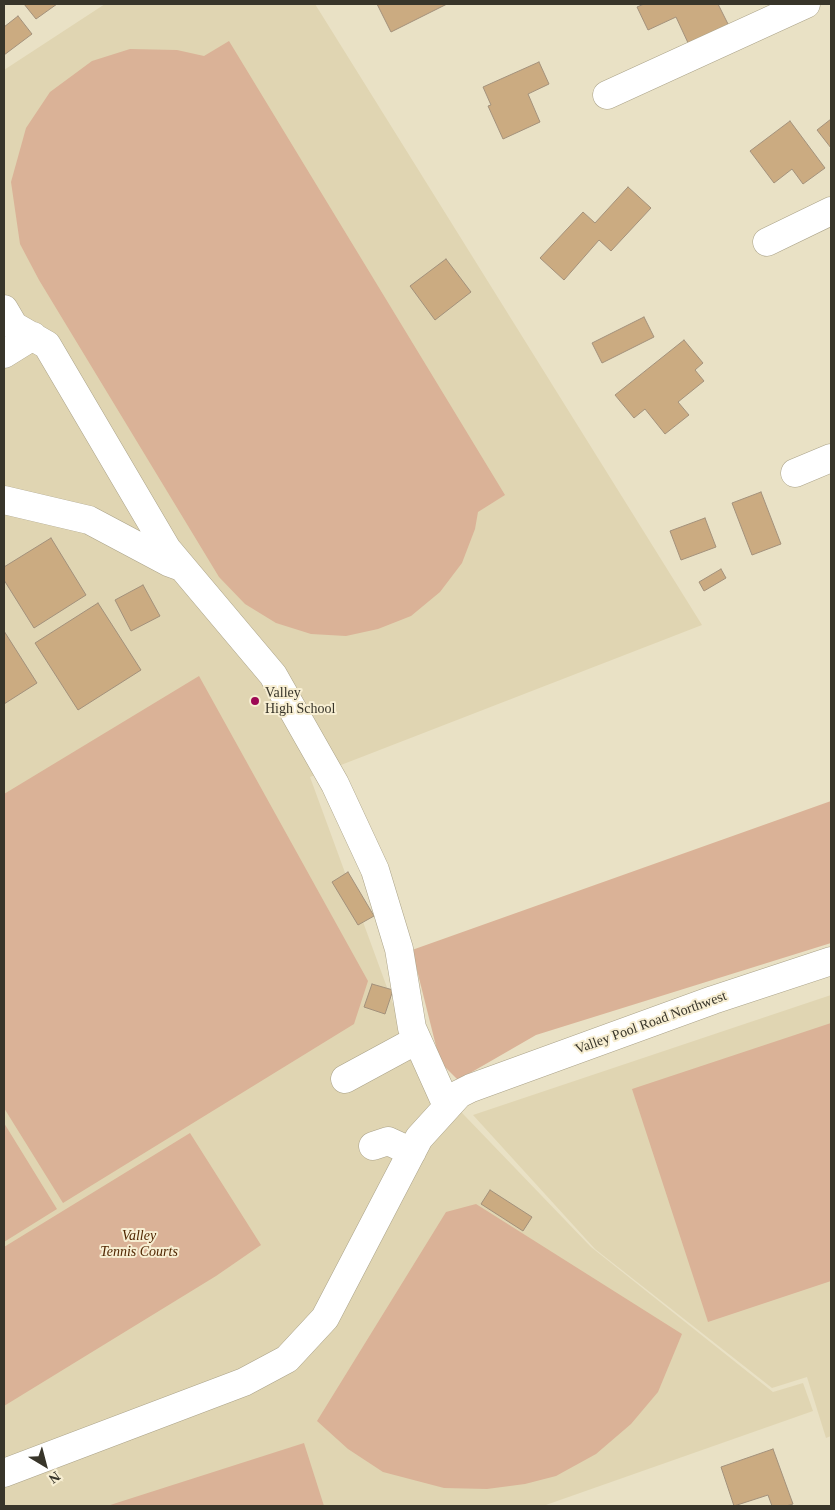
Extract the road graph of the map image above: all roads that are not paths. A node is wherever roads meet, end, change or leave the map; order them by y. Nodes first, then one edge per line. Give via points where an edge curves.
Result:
1 (806, 4) edge
2 (607, 94) dead end
3 (831, 210) edge
4 (767, 242) dead end
5 (4, 310) edge
6 (33, 336) junction
7 (4, 354) edge
8 (831, 458) edge
9 (795, 473) dead end
10 (4, 500) edge
11 (183, 568) junction
12 (831, 961) edge
13 (417, 1040) junction
14 (345, 1079) dead end
15 (447, 1106) junction
16 (373, 1146) dead end
17 (412, 1152) junction
18 (4, 1473) edge

1 - 2 street
3 - 4 street
5 - 6 street via 14,326
6 - 7 street
6 - 11 street via 47,345 167,549
8 - 9 street
10 - 11 street via 89,520
11 - 13 street via 273,675 336,784 375,870 399,949 412,1028
12 - 15 street, Valley Pool Road Northwest via 471,1088
13 - 14 street
13 - 15 street
15 - 17 street, Valley Pool Road Northwest via 419,1138
16 - 17 street via 388,1140
17 - 18 street, Valley Pool Road Northwest via 325,1318 288,1359 244,1382

